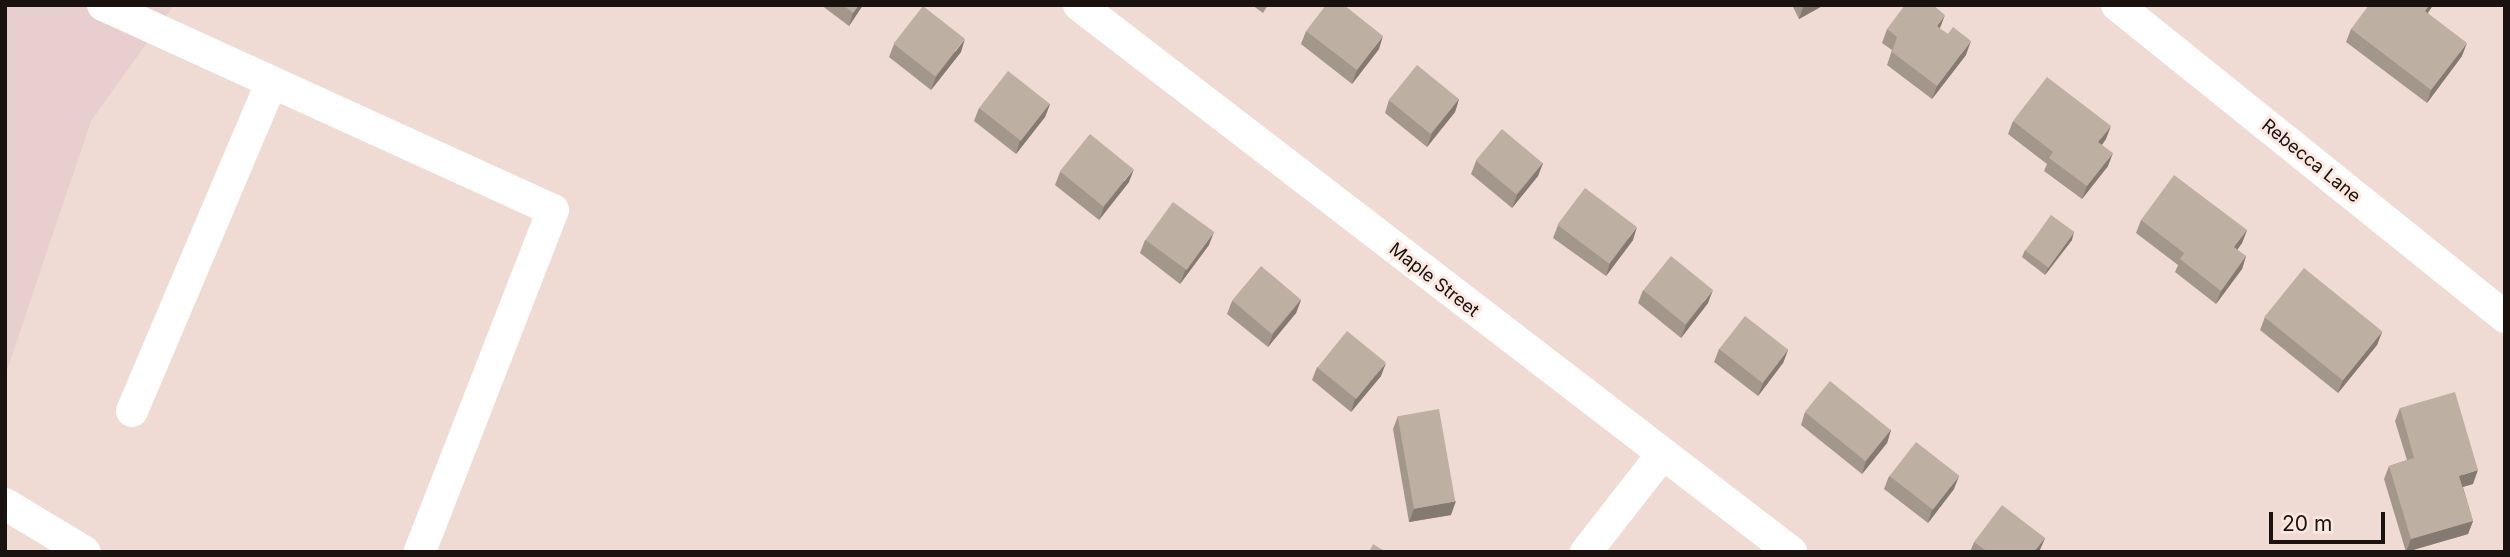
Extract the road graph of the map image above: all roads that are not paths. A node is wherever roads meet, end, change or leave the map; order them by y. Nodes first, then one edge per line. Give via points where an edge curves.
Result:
1 (103, 5) edge
2 (1079, 5) edge
3 (2118, 5) edge
4 (271, 84) junction
5 (2505, 317) edge
6 (132, 411) dead end
7 (1661, 456) junction
8 (5, 504) edge
9 (85, 552) edge
10 (420, 552) edge
11 (1586, 552) edge
12 (1791, 552) edge

1 - 4 street
2 - 7 street, Maple Street
3 - 5 street, Rebecca Lane
4 - 6 street
4 - 10 street via 553,210
7 - 11 street
7 - 12 street, Maple Street
8 - 9 street

